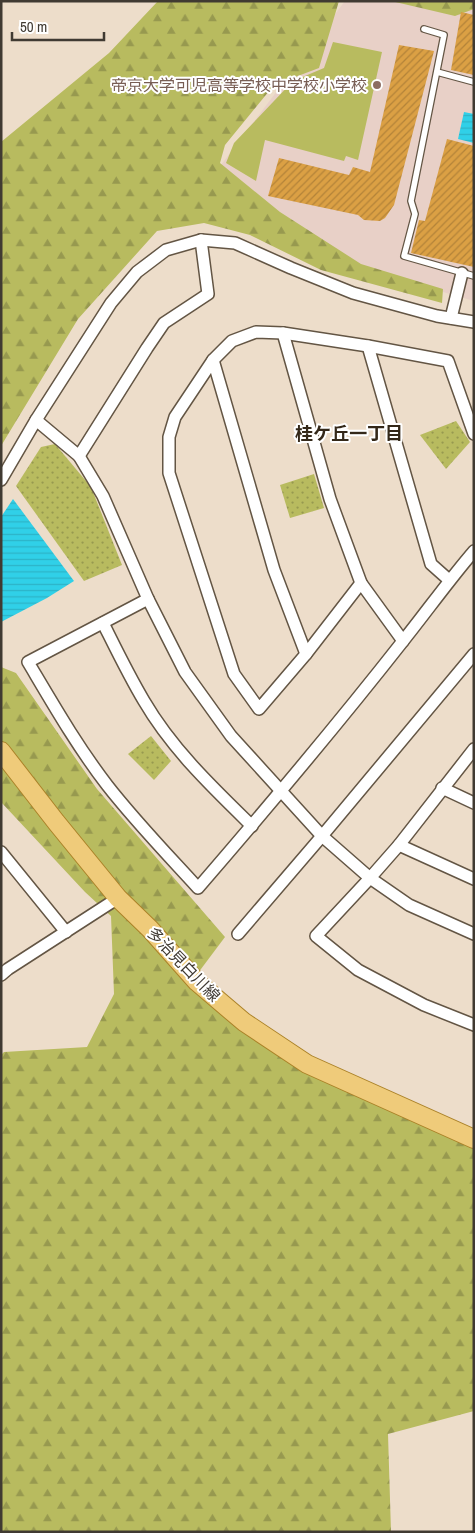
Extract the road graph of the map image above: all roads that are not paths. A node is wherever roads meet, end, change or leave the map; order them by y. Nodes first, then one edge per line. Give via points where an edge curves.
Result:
1 (424, 29) dead end
2 (437, 72) junction
3 (474, 82) edge
4 (200, 240) junction
5 (462, 273) junction
6 (474, 276) edge
7 (451, 318) junction
8 (474, 322) edge
9 (283, 333) junction
10 (368, 346) junction
11 (213, 360) junction
12 (36, 420) junction
13 (474, 434) edge
14 (79, 456) junction
15 (1, 480) edge
16 (474, 552) edge
17 (449, 580) junction
18 (362, 583) junction
19 (148, 598) junction
20 (103, 622) junction
21 (403, 641) junction
22 (306, 654) junction
23 (474, 654) edge
24 (474, 748) edge
25 (1, 751) edge
26 (442, 788) junction
27 (282, 792) junction
28 (474, 803) edge
29 (252, 826) junction
30 (322, 836) junction
31 (399, 845) junction
32 (1, 852) edge
33 (370, 878) junction
34 (474, 879) edge
35 (118, 898) junction
36 (66, 932) junction
37 (238, 934) dead end
38 (474, 934) edge
39 (3, 968) edge
40 (474, 1025) edge
41 (474, 1139) edge

1 - 2 lane via 444,35
2 - 3 lane
2 - 5 lane via 411,201 415,214 404,256
4 - 7 street via 235,243 352,293
4 - 12 street via 166,250 137,272 111,303
4 - 14 street via 208,294 164,323
5 - 6 lane
5 - 7 street
7 - 8 street
9 - 10 street
9 - 11 street via 256,332 232,341
9 - 18 street via 330,499
10 - 13 street via 448,361
10 - 17 street via 431,564
11 - 22 street via 274,570
11 - 22 street via 175,417 169,437 170,473 234,674 259,709
12 - 14 street
12 - 15 street
14 - 19 street via 103,496
16 - 17 street
17 - 21 street
18 - 21 street
18 - 22 street
19 - 20 street
19 - 27 street via 186,672 231,736
20 - 29 street via 144,702 168,736 201,777
20 - 29 street via 28,662 69,731 106,784 198,888
21 - 27 street
23 - 30 street
24 - 26 street
25 - 35 main road, 多治見白川線
26 - 28 street
26 - 31 street
27 - 29 street
27 - 30 street
30 - 33 street
30 - 37 street
31 - 33 street
31 - 34 street
32 - 36 street
33 - 38 street via 409,905
33 - 40 street via 316,936 358,970 424,1005
35 - 36 street
35 - 41 main road, 多治見白川線 via 197,982 244,1022 307,1064
36 - 39 street

